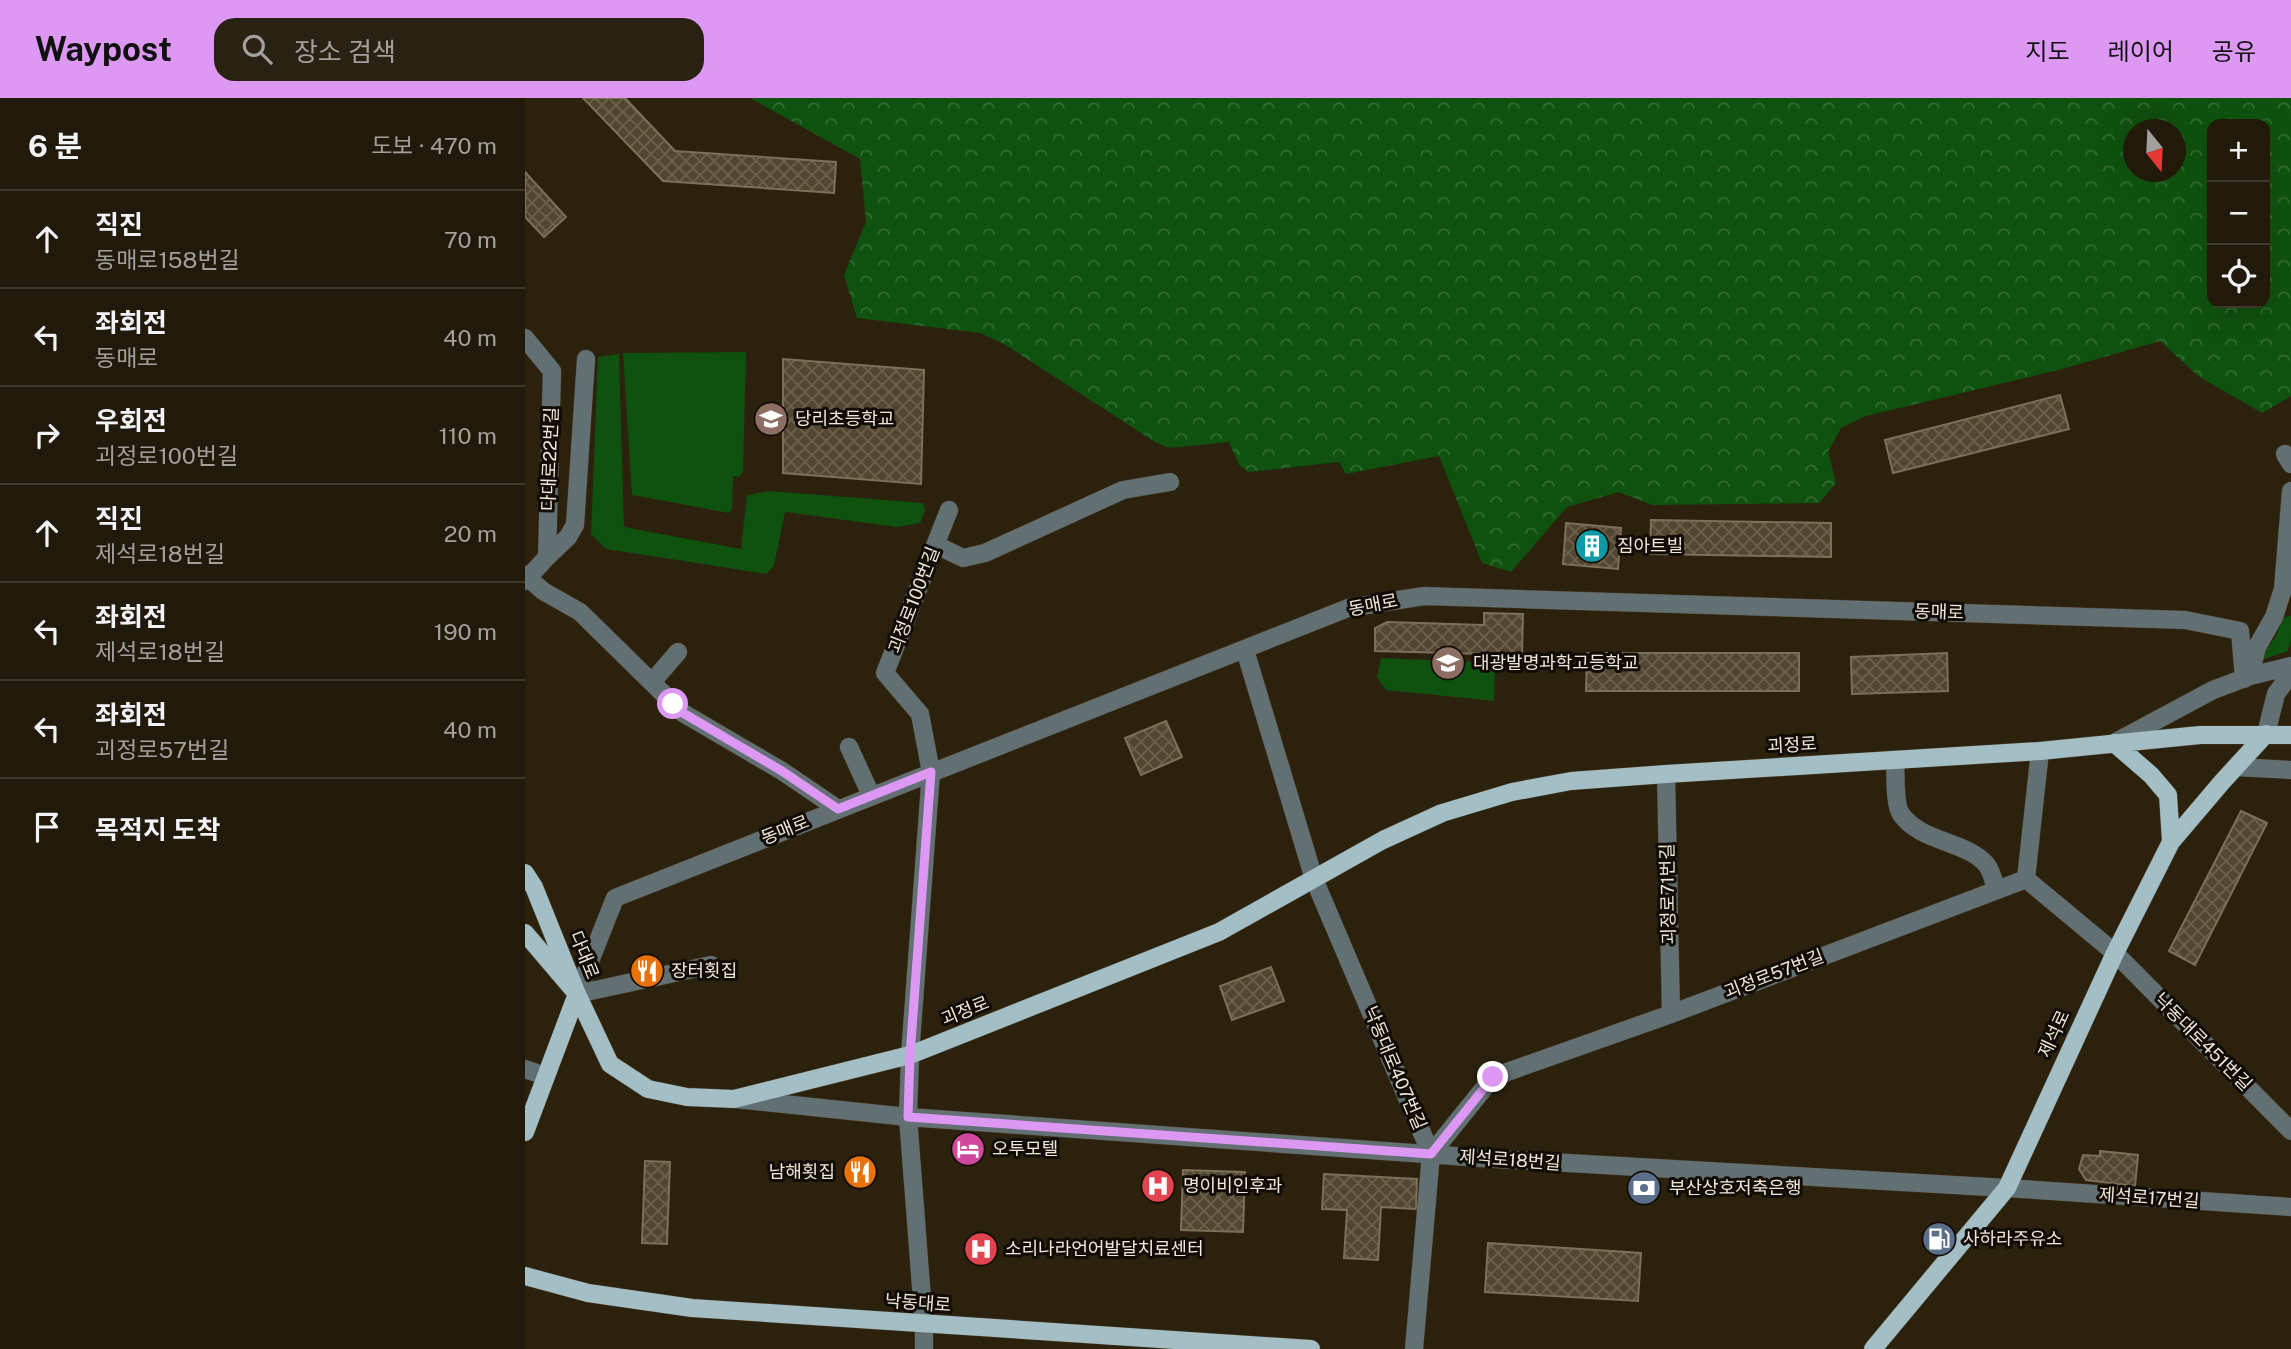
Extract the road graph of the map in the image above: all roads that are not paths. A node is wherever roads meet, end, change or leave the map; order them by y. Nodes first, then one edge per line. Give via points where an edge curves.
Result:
1 (525, 338) edge
2 (586, 359) dead end
3 (1170, 482) dead end
4 (2291, 491) edge
5 (949, 510) dead end
6 (2290, 533) edge
7 (936, 545) junction
8 (547, 557) junction
9 (526, 578) edge
10 (1245, 650) junction
11 (678, 652) dead end
12 (2291, 666) edge
13 (2291, 673) edge
14 (2247, 678) junction
15 (652, 682) junction
16 (2266, 734) junction
17 (2291, 735) edge
18 (2114, 743) junction
19 (849, 747) dead end
20 (2039, 751) junction
21 (1895, 760) junction
22 (2236, 767) junction
23 (2291, 770) edge
24 (931, 772) junction
25 (1666, 774) junction
26 (871, 795) junction
27 (838, 809) junction
28 (2171, 842) junction
29 (525, 873) edge
30 (1314, 879) junction
31 (2026, 879) junction
32 (1996, 890) junction
33 (525, 933) edge
34 (2115, 953) junction
35 (711, 965) dead end
36 (577, 994) junction
37 (1671, 1014) junction
38 (910, 1055) junction
39 (525, 1069) edge
40 (545, 1076) junction
41 (734, 1099) junction
42 (908, 1117) junction
43 (2291, 1131) edge
44 (525, 1132) edge
45 (1431, 1154) junction
46 (2007, 1188) junction
47 (2291, 1207) edge
48 (525, 1276) edge
49 (924, 1325) junction
50 (1106, 1342) edge
51 (924, 1349) edge
52 (1311, 1349) edge
53 (1413, 1349) edge
54 (1873, 1349) edge

1 - 8 street, 다대로22번길 via 552,371
2 - 8 street via 575,525
3 - 7 street via 1123,490 985,553 963,558
4 - 6 street
5 - 7 street, 괴정로100번길
6 - 14 street via 2284,589
7 - 24 street, 괴정로100번길 via 885,673 920,714
8 - 9 street
9 - 15 street via 580,612
10 - 14 street, 동매로 via 1348,608 1437,596 2185,620 2240,631
10 - 24 street, 동매로
10 - 30 street
11 - 15 street
12 - 14 street
13 - 16 street via 2276,694
14 - 18 street via 2213,690
15 - 27 street via 683,713
16 - 17 main road, 괴정로
16 - 18 main road, 괴정로
16 - 22 main road, 제석로
18 - 20 main road, 괴정로
18 - 28 main road via 2168,795
19 - 26 street
20 - 21 main road, 괴정로
20 - 31 street
21 - 25 main road, 괴정로
21 - 32 street via 1901,814 1936,839 1987,864
22 - 23 street
22 - 28 main road, 제석로
24 - 26 street, 동매로
24 - 38 street, 괴정로100번길
25 - 30 main road, 괴정로 via 1571,781 1512,792 1442,813
25 - 37 street, 괴정로71번길
26 - 27 street, 동매로
27 - 36 street, 동매로 via 615,898
28 - 34 main road, 제석로
29 - 36 main road, 다대로
30 - 38 main road, 괴정로 via 1219,932
30 - 45 street, 낙동대로407번길
31 - 32 street, 괴정로57번길
31 - 34 street, 낙동대로451번길
32 - 37 street, 괴정로57번길
33 - 36 main road, 괴정로
34 - 43 street, 낙동대로451번길
34 - 46 main road, 제석로
35 - 36 street
36 - 40 main road, 다대로
36 - 41 main road, 괴정로 via 610,1064 648,1088 687,1097
37 - 45 street, 괴정로57번길 via 1493,1077
38 - 41 main road, 괴정로
38 - 42 street
39 - 40 street
40 - 44 main road, 다대로
41 - 42 street, 제석로18번길
42 - 45 street, 제석로18번길
42 - 49 street
45 - 46 street, 제석로18번길
45 - 53 street, 낙동대로407번길
46 - 47 street, 제석로17번길
46 - 54 main road, 제석로
48 - 49 main road, 낙동대로 via 650,1304
49 - 50 main road, 낙동대로
49 - 51 street
50 - 52 main road, 낙동대로

